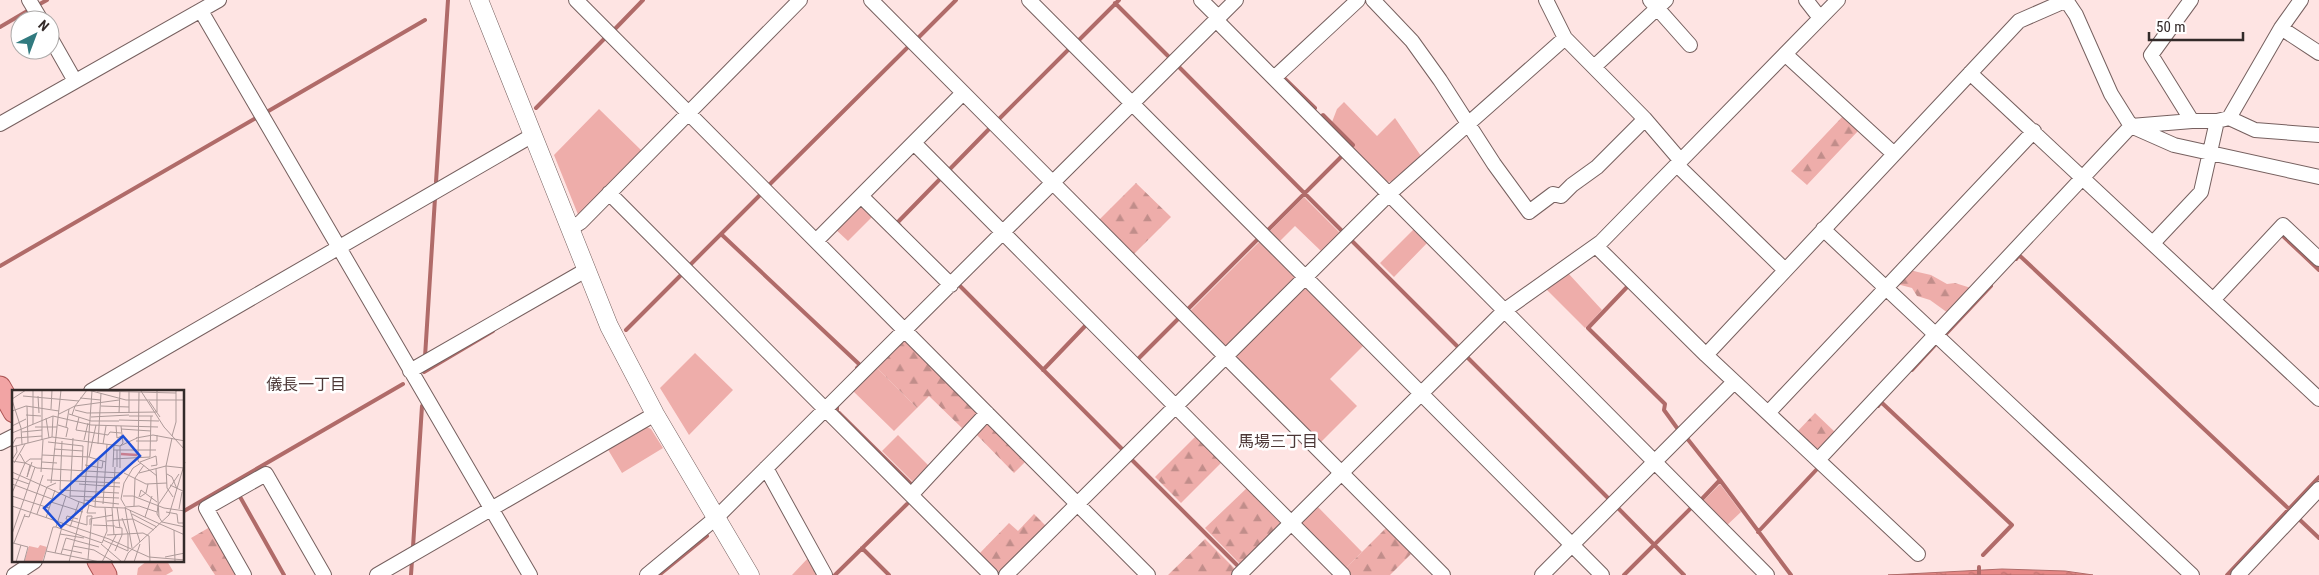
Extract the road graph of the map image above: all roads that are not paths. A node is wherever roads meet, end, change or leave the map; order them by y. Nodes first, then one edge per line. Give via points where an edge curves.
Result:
1 (219, 0) edge
2 (576, 0) edge
3 (800, 0) edge
4 (871, 0) edge
5 (1029, 0) edge
6 (1201, 0) edge
7 (1236, 0) edge
8 (1358, 0) edge
9 (1373, 0) edge
10 (1546, 0) edge
11 (1806, 0) edge
12 (1838, 0) edge
13 (2066, 0) edge
14 (2191, 0) edge
15 (2301, 0) edge
16 (480, 1) edge
17 (1658, 3) edge
18 (200, 11) junction
19 (1820, 18) junction
20 (1217, 19) junction
21 (2281, 28) junction
22 (1565, 38) junction
23 (1690, 45) dead end
24 (2319, 53) edge
25 (1785, 54) junction
26 (60, 55) edge
27 (1594, 68) junction
28 (1970, 73) junction
29 (1274, 78) junction
30 (75, 81) junction
31 (963, 93) junction
32 (1133, 103) junction
33 (688, 112) junction
34 (1645, 119) junction
35 (2192, 120) junction
36 (2223, 120) junction
37 (1467, 123) junction
38 (0, 124) edge
39 (2131, 126) junction
40 (2034, 131) junction
41 (533, 135) junction
42 (2319, 135) edge
43 (914, 143) junction
44 (2210, 153) junction
45 (1894, 154) junction
46 (1679, 163) junction
47 (2083, 177) junction
48 (2319, 177) edge
49 (1053, 183) junction
50 (609, 193) junction
51 (1390, 193) junction
52 (861, 196) junction
53 (570, 229) junction
54 (1823, 230) junction
55 (1003, 233) junction
56 (816, 241) junction
57 (2153, 243) junction
58 (1596, 246) junction
59 (338, 248) junction
60 (2319, 259) edge
61 (586, 270) junction
62 (1785, 270) junction
63 (1306, 277) junction
64 (950, 285) junction
65 (1886, 288) junction
66 (2213, 300) junction
67 (1505, 310) junction
68 (905, 330) junction
69 (1935, 335) junction
70 (1706, 355) junction
71 (1226, 356) junction
72 (410, 372) junction
73 (1734, 382) junction
74 (0, 387) edge
75 (93, 390) edge
76 (1421, 393) junction
77 (2319, 399) edge
78 (1175, 406) junction
79 (12, 408) edge
80 (825, 409) junction
81 (1768, 413) junction
82 (655, 414) junction
83 (987, 414) junction
84 (12, 437) edge
85 (0, 443) edge
86 (1818, 460) junction
87 (1655, 462) junction
88 (766, 468) junction
89 (1342, 472) junction
90 (2319, 489) edge
91 (911, 495) junction
92 (1078, 504) junction
93 (491, 509) junction
94 (717, 518) junction
95 (1291, 523) junction
96 (1572, 545) junction
97 (1918, 554) dead end
98 (34, 562) edge
99 (99, 562) edge
100 (14, 575) edge
101 (106, 575) edge
102 (244, 575) edge
103 (324, 575) edge
104 (377, 575) edge
105 (530, 575) edge
106 (647, 575) edge
107 (750, 575) edge
108 (825, 575) edge
109 (991, 575) edge
110 (1006, 575) edge
111 (1148, 575) edge
112 (1238, 575) edge
113 (1343, 575) edge
114 (1443, 575) edge
115 (1542, 575) edge
116 (1602, 575) edge
117 (1767, 575) edge
118 (2192, 575) edge
119 (2238, 575) edge

1 - 18 street
2 - 33 street
3 - 33 street
4 - 31 street
5 - 32 street
6 - 20 street
7 - 20 street
8 - 29 street
9 - 37 street via 1412,41
10 - 22 street
11 - 19 street
12 - 19 street
13 - 28 street via 2019,21
13 - 39 street via 2076,15 2111,94
14 - 35 street via 2151,55
15 - 21 street
16 - 41 street
17 - 23 street
17 - 27 street
18 - 30 street
18 - 59 street
19 - 25 street
20 - 29 street
20 - 32 street
21 - 24 street
21 - 36 street
22 - 27 street
22 - 37 street
25 - 45 street
25 - 46 street
26 - 30 street
27 - 34 street
28 - 40 street
28 - 45 street
29 - 51 street
30 - 38 street
31 - 43 street
31 - 49 street
32 - 49 street
32 - 63 street
33 - 50 street
33 - 56 street
34 - 37 street via 1597,167 1561,196 1553,194 1529,212
34 - 46 street
35 - 36 street
35 - 39 street
36 - 42 street via 2255,130
36 - 44 street
37 - 51 street
39 - 44 street via 2174,145
39 - 47 street
40 - 47 street
40 - 65 street
41 - 53 street
41 - 59 street
43 - 52 street
43 - 55 street
44 - 48 street
44 - 57 street via 2201,192
45 - 54 street
46 - 58 street
46 - 62 street
47 - 57 street
47 - 69 street
49 - 55 street
49 - 71 street
50 - 53 street
50 - 80 street
51 - 63 street
51 - 67 street
52 - 56 street
52 - 64 street
53 - 61 street
54 - 62 street
54 - 65 street
55 - 64 street
55 - 78 street
56 - 68 street
57 - 66 street
58 - 67 street
58 - 70 street
59 - 72 street
59 - 75 street
60 - 66 street via 2283,225
61 - 72 street
61 - 82 street via 609,326
62 - 70 street
63 - 71 street
63 - 76 street
64 - 68 street
65 - 69 street
65 - 81 street
66 - 77 street
67 - 76 street
67 - 87 street
68 - 80 street
68 - 83 street
69 - 86 street
69 - 118 street
70 - 73 street
71 - 78 street
71 - 89 street
72 - 93 street
73 - 81 street
73 - 87 street
74 - 79 main road
76 - 89 street
76 - 96 street
78 - 92 street
78 - 95 street
80 - 88 street
80 - 91 street
81 - 86 street
82 - 93 street
82 - 94 street
83 - 91 street
83 - 92 street
84 - 85 street
86 - 97 street
87 - 96 street
87 - 117 street
88 - 94 street
88 - 108 street
89 - 95 street
89 - 114 street
90 - 119 street
91 - 109 street
92 - 110 street
92 - 111 street
93 - 104 street
93 - 105 street
94 - 106 street
94 - 107 street
95 - 112 street
95 - 113 street
96 - 115 street
96 - 116 street
98 - 100 street
99 - 101 main road
102 - 103 street via 206,508 266,474

